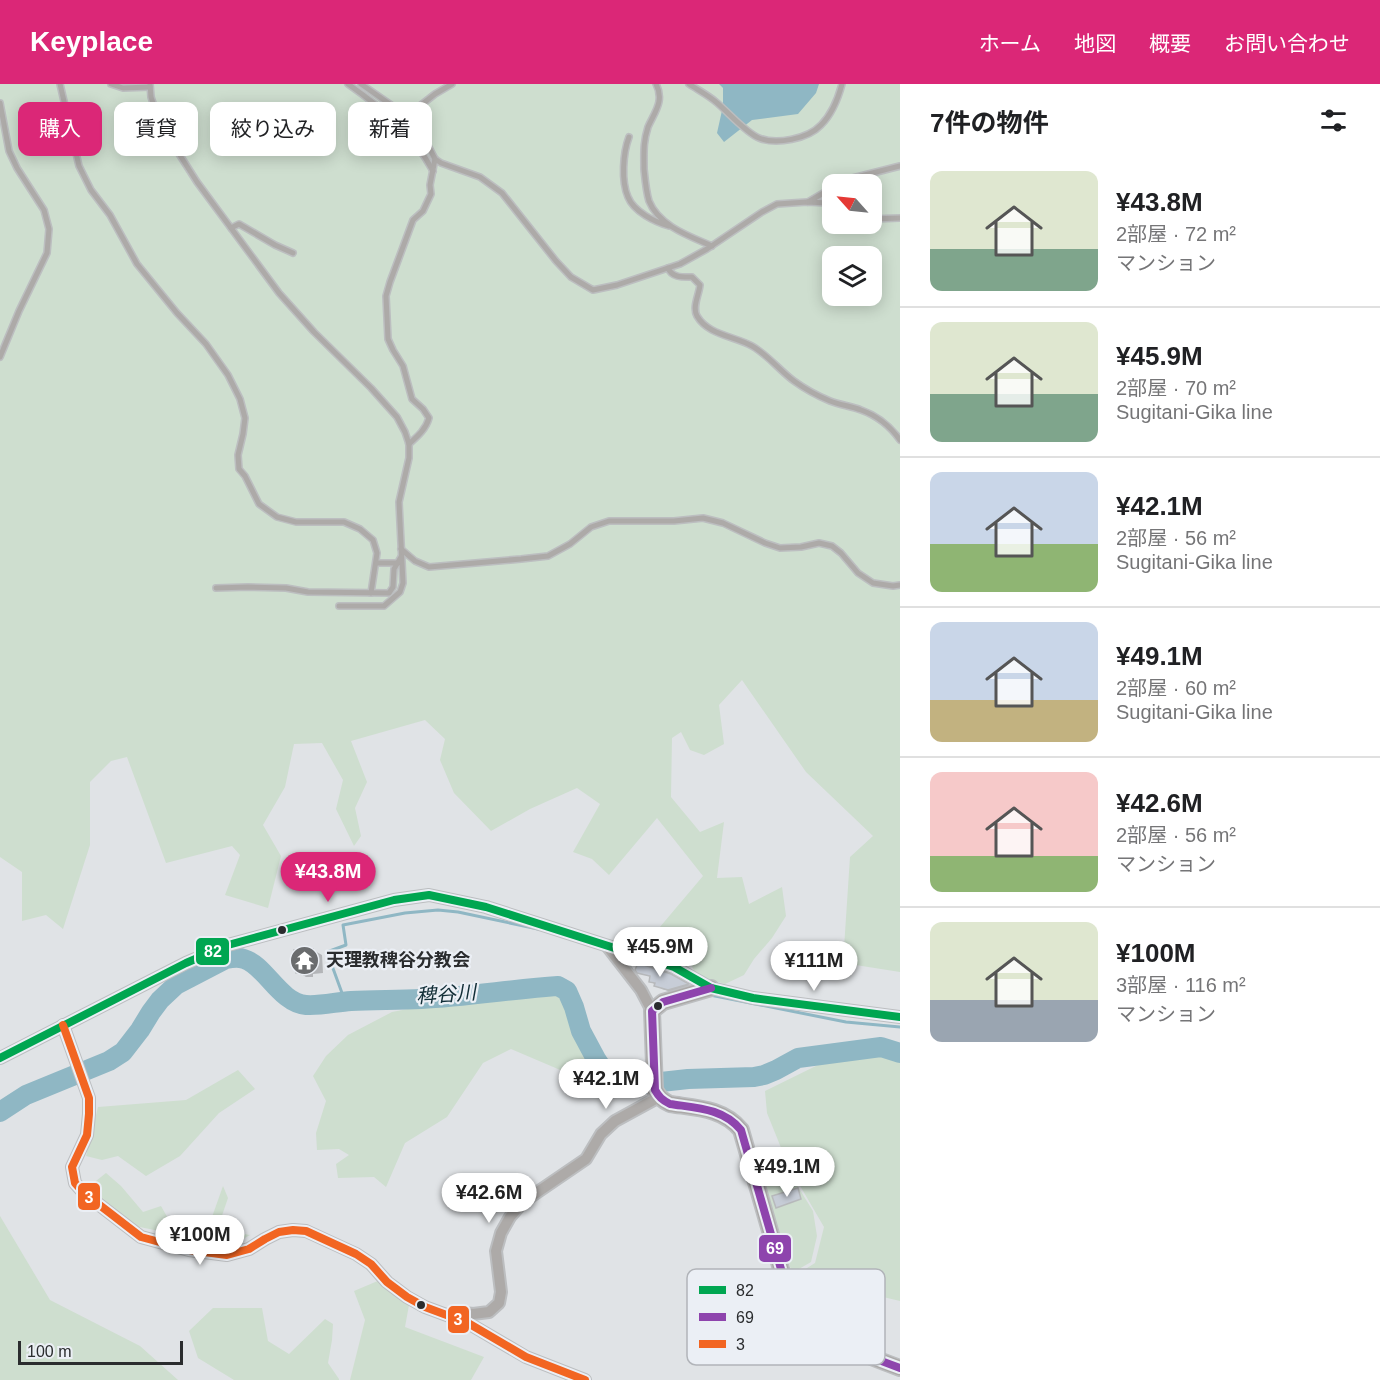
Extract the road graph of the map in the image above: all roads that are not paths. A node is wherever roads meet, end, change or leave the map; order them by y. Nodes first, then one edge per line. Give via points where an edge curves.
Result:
1 (60, 84) edge
2 (111, 84) edge
3 (348, 84) edge
4 (361, 84) edge
5 (452, 84) edge
6 (656, 84) edge
7 (688, 84) edge
8 (842, 84) edge
9 (150, 86) edge
10 (387, 102) edge
11 (425, 102) edge
12 (0, 103) edge
13 (629, 137) dead end
14 (432, 153) edge
15 (435, 159) junction
16 (900, 166) edge
17 (433, 171) junction
18 (869, 174) edge
19 (822, 194) edge
20 (807, 202) junction
21 (822, 203) edge
22 (900, 218) edge
23 (882, 219) edge
24 (231, 228) junction
25 (674, 228) junction
26 (712, 246) junction
27 (293, 253) dead end
28 (668, 268) junction
29 (0, 357) edge
30 (900, 440) edge
31 (409, 444) junction
32 (401, 553) junction
33 (377, 563) junction
34 (398, 563) junction
35 (900, 585) edge
36 (216, 588) dead end
37 (371, 593) junction
38 (339, 606) dead end
39 (607, 946) junction
40 (711, 988) junction
41 (652, 1011) junction
42 (900, 1017) edge
43 (63, 1025) junction
44 (0, 1058) edge
45 (657, 1093) junction
46 (781, 1269) edge
47 (447, 1315) junction
48 (885, 1363) edge
49 (900, 1368) edge
50 (585, 1380) edge

1 - 33 lane via 79,166 91,190 111,215 137,264 206,344 240,399 245,418 239,469 259,504 277,517 296,522 344,522 360,529 373,540
2 - 9 lane via 123,88
3 - 17 lane via 404,130
4 - 10 lane
5 - 11 lane
6 - 25 lane via 659,106 643,145 645,177 649,201 659,217
7 - 8 lane via 714,100 759,138 780,141 801,137 820,127 834,108
9 - 24 lane via 160,124
12 - 29 lane via 9,151 44,210 49,229 47,253
13 - 25 lane via 624,158 628,198 641,213
14 - 15 lane
15 - 17 lane
15 - 28 lane via 480,177 502,193 571,277 593,290
16 - 18 lane
17 - 31 lane via 431,194 423,211 413,220 386,296 388,339 403,366 412,399 429,418
19 - 20 lane
20 - 21 lane
20 - 26 lane via 777,204
22 - 23 lane
24 - 27 lane via 239,224
24 - 31 lane via 279,293 397,417
25 - 26 lane
26 - 28 lane
28 - 30 lane via 674,276 692,277 699,285 695,314 704,326 753,347 817,395 875,416
31 - 32 lane via 399,502
32 - 34 lane
32 - 35 lane via 429,567 548,556 591,527 609,521 703,518 780,548 819,543 832,546 873,583
32 - 38 lane via 403,583 400,592 384,606
33 - 34 lane
33 - 37 lane
34 - 37 lane via 389,593
36 - 37 lane
39 - 40 street via 674,967
39 - 41 street
39 - 43 street via 486,907 429,895 394,900 228,945
40 - 41 main road via 663,1002
40 - 42 street via 753,998
41 - 45 main road
43 - 44 street
43 - 47 street via 89,1098 87,1135 72,1167 75,1183 141,1237 227,1255 249,1249 279,1232 306,1231 356,1254 407,1297
45 - 46 main road via 670,1104 719,1113 741,1130
45 - 47 street via 615,1121 601,1134 586,1160 523,1202 510,1217 496,1251 499,1303 489,1312
47 - 50 street via 525,1357
48 - 49 main road

